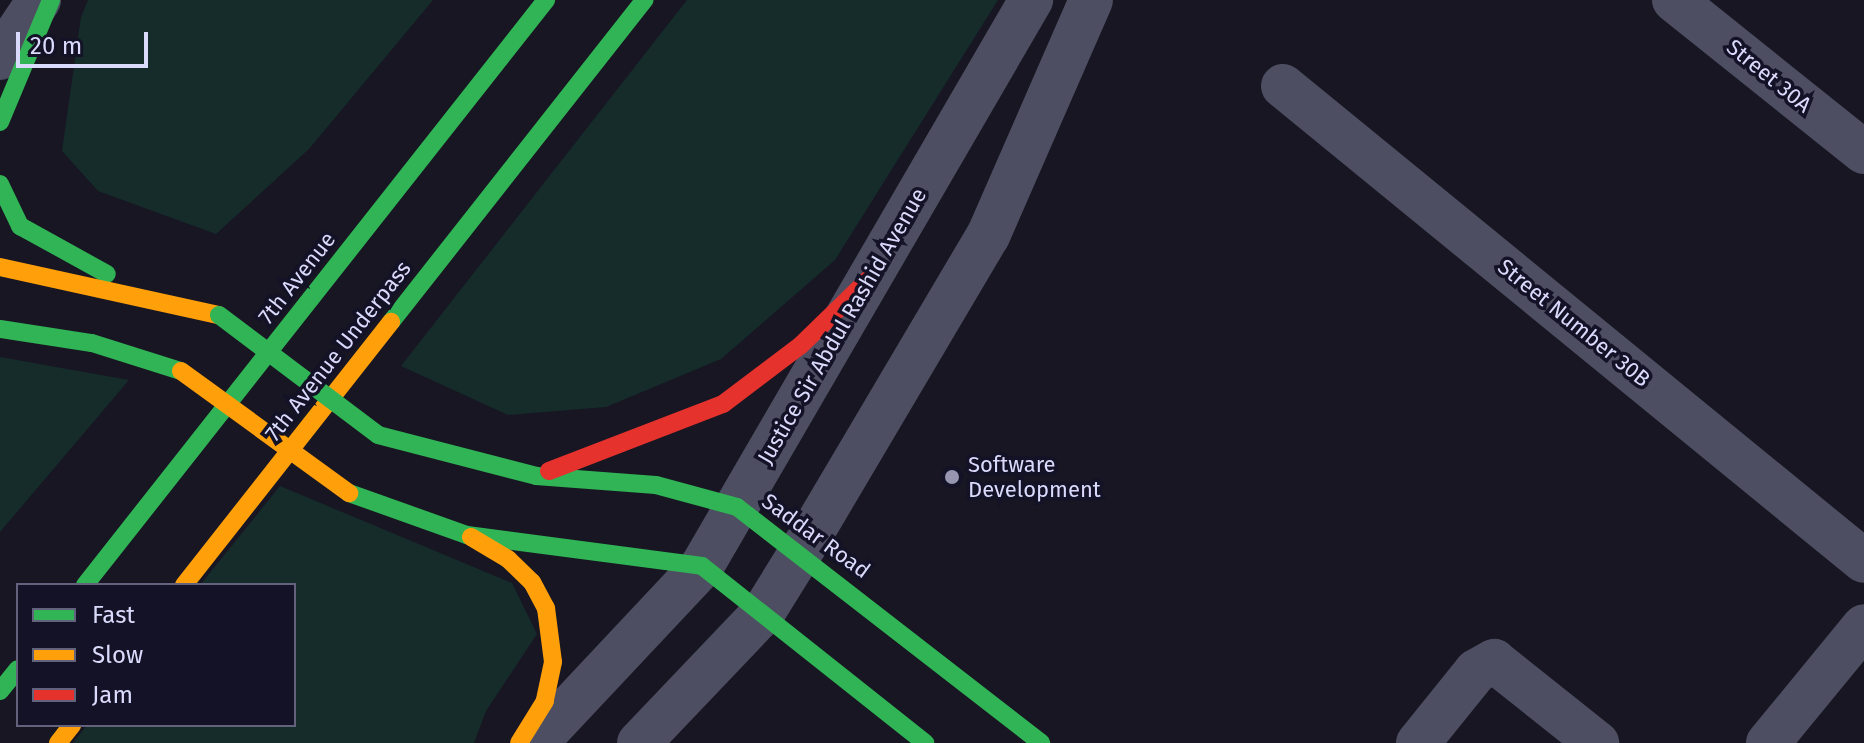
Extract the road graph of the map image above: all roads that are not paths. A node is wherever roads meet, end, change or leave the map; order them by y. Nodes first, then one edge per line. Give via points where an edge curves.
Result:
1 (39, 0) edge
2 (51, 0) edge
3 (546, 0) edge
4 (644, 0) edge
5 (1031, 0) edge
6 (1091, 0) edge
7 (1674, 0) edge
8 (0, 58) edge
9 (1283, 86) dead end
10 (0, 122) edge
11 (1864, 152) edge
12 (0, 184) edge
13 (0, 267) edge
14 (872, 276) junction
15 (169, 302) junction
16 (0, 329) edge
17 (0, 339) edge
18 (92, 343) junction
19 (536, 476) junction
20 (737, 507) junction
21 (467, 535) junction
22 (799, 555) junction
23 (1864, 561) edge
24 (702, 566) junction
25 (87, 583) edge
26 (186, 583) edge
27 (763, 613) junction
28 (1864, 626) edge
29 (16, 671) edge
30 (0, 691) edge
31 (70, 727) edge
32 (58, 743) edge
33 (519, 743) edge
34 (536, 743) edge
35 (639, 743) edge
36 (925, 743) edge
37 (1041, 743) edge
38 (1418, 743) edge
39 (1597, 743) edge
40 (1768, 743) edge

1 - 8 street
2 - 10 street
3 - 25 street, 7th Avenue
4 - 26 street, 7th Avenue Underpass
5 - 14 street, Justice Sir Abdul Rashid Avenue
6 - 22 street via 988,236
7 - 11 street, Street 30A
9 - 23 street, Street Number 30B
12 - 15 street via 20,226 68,256
13 - 15 street
14 - 19 street via 801,345 723,404
14 - 20 street, Justice Sir Abdul Rashid Avenue
15 - 19 street, Saddar Road, bridge via 219,315 378,435
16 - 18 street
17 - 18 street
18 - 21 street, bridge via 181,371 349,493
19 - 20 street, Saddar Road via 656,485
20 - 22 street, Saddar Road
20 - 24 street, Justice Sir Abdul Rashid Avenue
21 - 24 street
21 - 33 street via 508,559 532,582 546,608 550,675 545,701
22 - 27 street
22 - 37 street, Saddar Road
24 - 27 street
24 - 34 street, Justice Sir Abdul Rashid Avenue
27 - 35 street
27 - 36 street
28 - 40 street
29 - 30 street
31 - 32 street
38 - 39 street via 1476,671 1494,661

